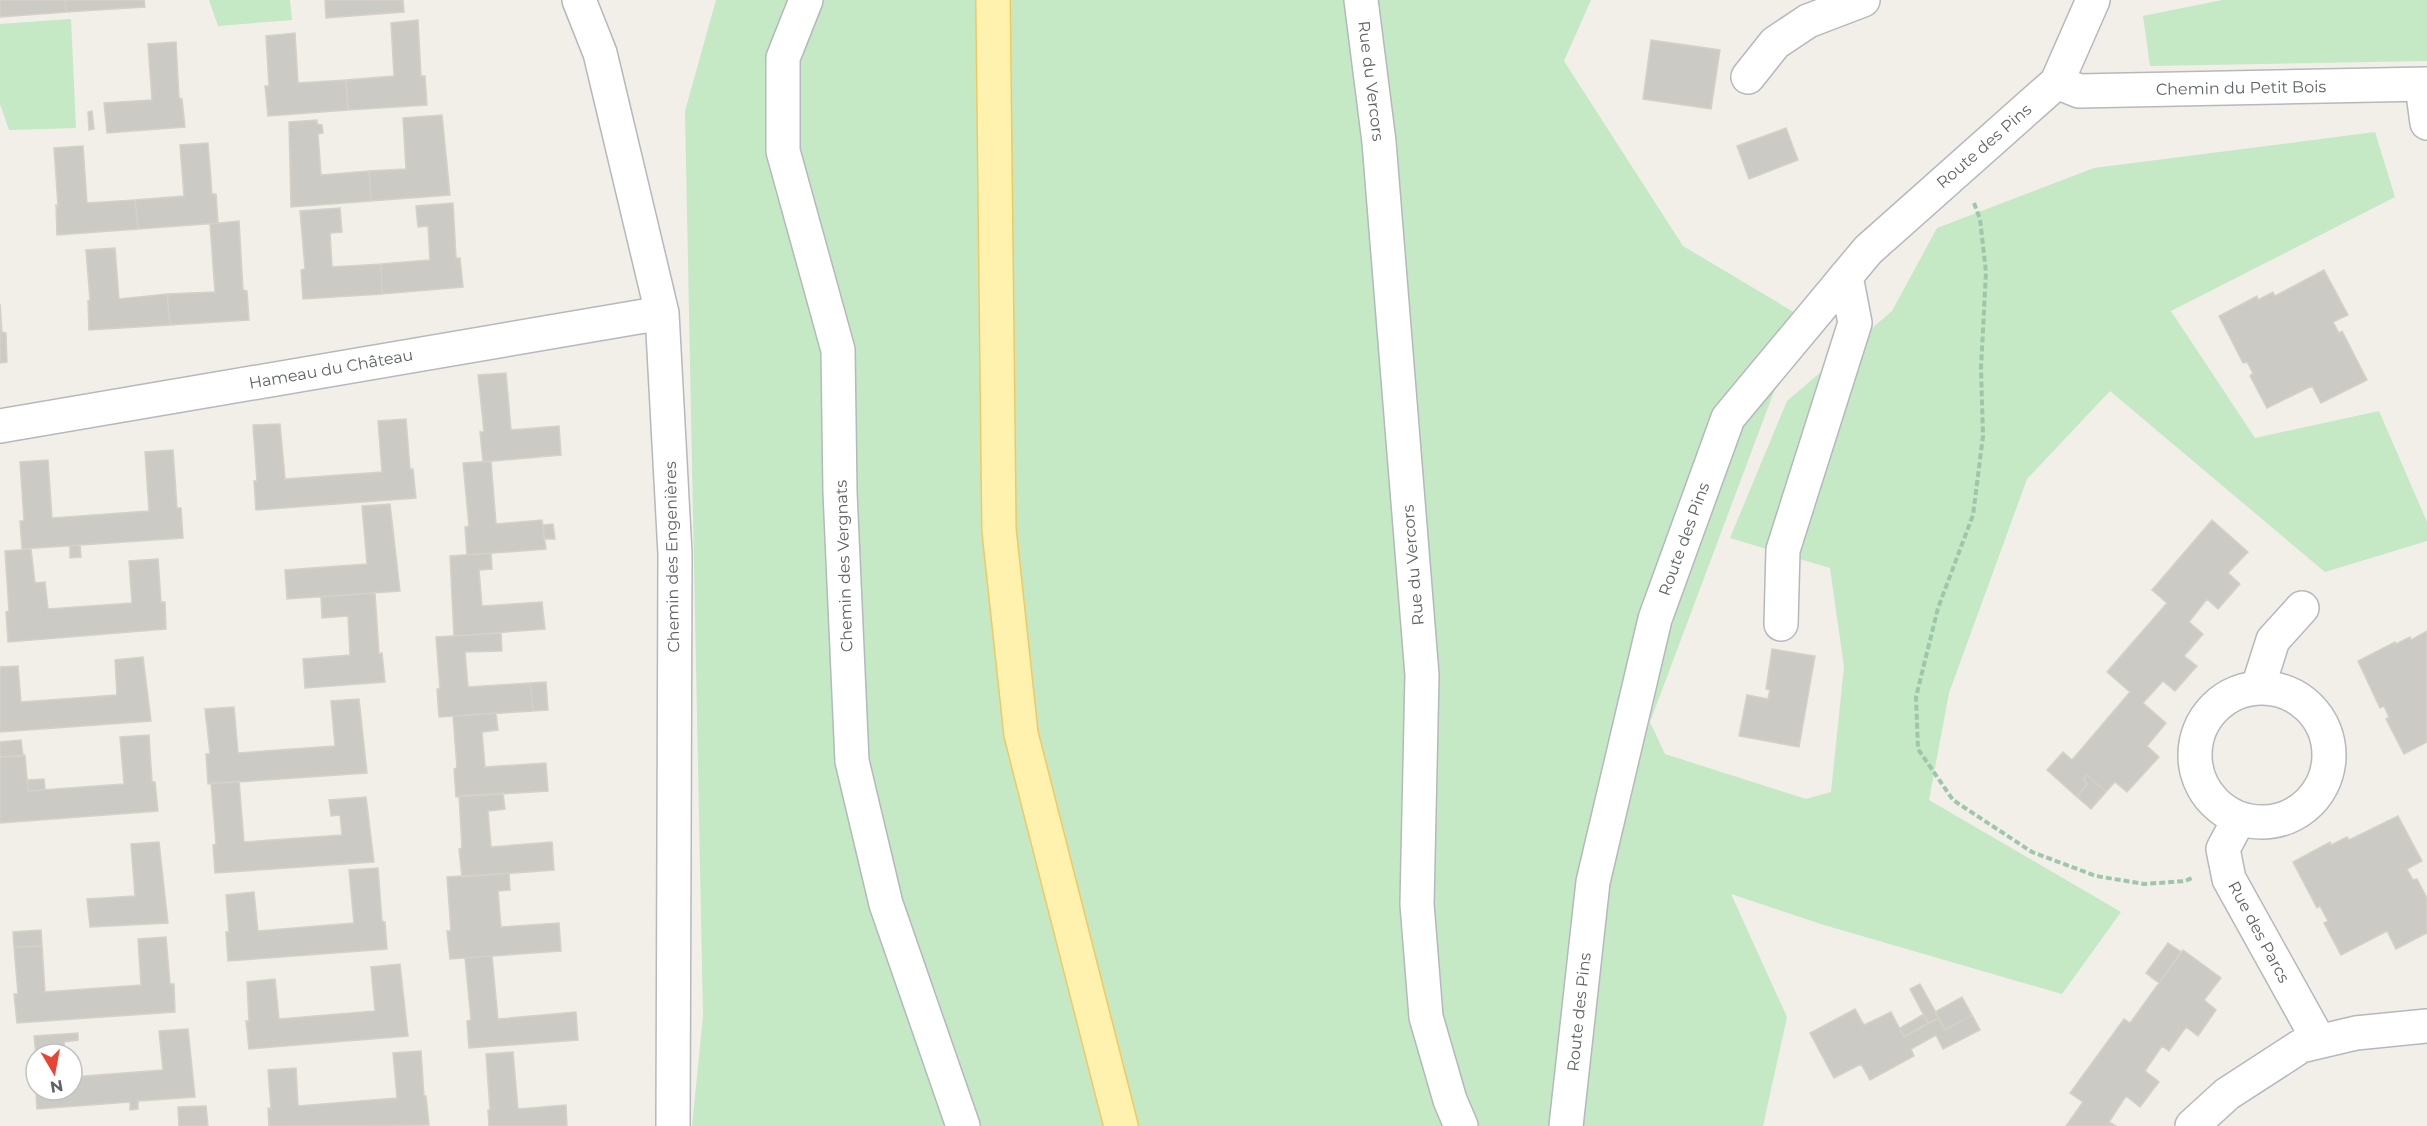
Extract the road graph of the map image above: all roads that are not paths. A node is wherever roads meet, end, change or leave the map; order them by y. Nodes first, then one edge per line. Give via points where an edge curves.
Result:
1 (579, 0) edge
2 (806, 0) edge
3 (993, 0) edge
4 (1361, 0) edge
5 (1863, 0) edge
6 (2093, 0) edge
7 (1748, 77) dead end
8 (2057, 82) junction
9 (2425, 85) edge
10 (2427, 123) edge
11 (1846, 276) junction
12 (662, 313) junction
13 (0, 426) edge
14 (2302, 608) dead end
15 (1781, 624) dead end
16 (2258, 687) junction
17 (2239, 819) junction
18 (2427, 1026) edge
19 (2319, 1041) junction
20 (673, 1126) edge
21 (963, 1126) edge
22 (1121, 1126) edge
23 (1461, 1126) edge
24 (1566, 1126) edge
25 (2192, 1126) edge

1 - 12 street, Chemin des Engenières via 600,53
2 - 21 street, Chemin des Vergnats via 783,58 783,151 837,350 852,761 886,904
3 - 22 main road via 999,530 1021,734
4 - 23 street, Rue du Vercors via 1379,142 1422,675 1417,904 1426,1017
5 - 7 street via 1808,21 1775,43
6 - 8 street
8 - 9 street, Chemin du Petit Bois via 2079,91
8 - 11 street, Route des Pins via 1868,250
9 - 10 street
11 - 15 street via 1855,323 1783,550
11 - 24 street, Route des Pins via 1728,418 1655,619 1593,882
12 - 13 street, Hameau du Château
12 - 20 street, Chemin des Engenières via 675,554
14 - 16 street via 2273,640
16 - 17 street via 2232,693 2210,711 2198,733 2194,760 2201,784 2218,806
16 - 17 street via 2285,690 2309,704 2324,725 2331,748 2327,778 2314,800 2292,816 2265,823
17 - 19 street, Rue des Parcs via 2223,849 2229,879
18 - 19 street
19 - 25 street via 2301,1046 2265,1068 2227,1094

